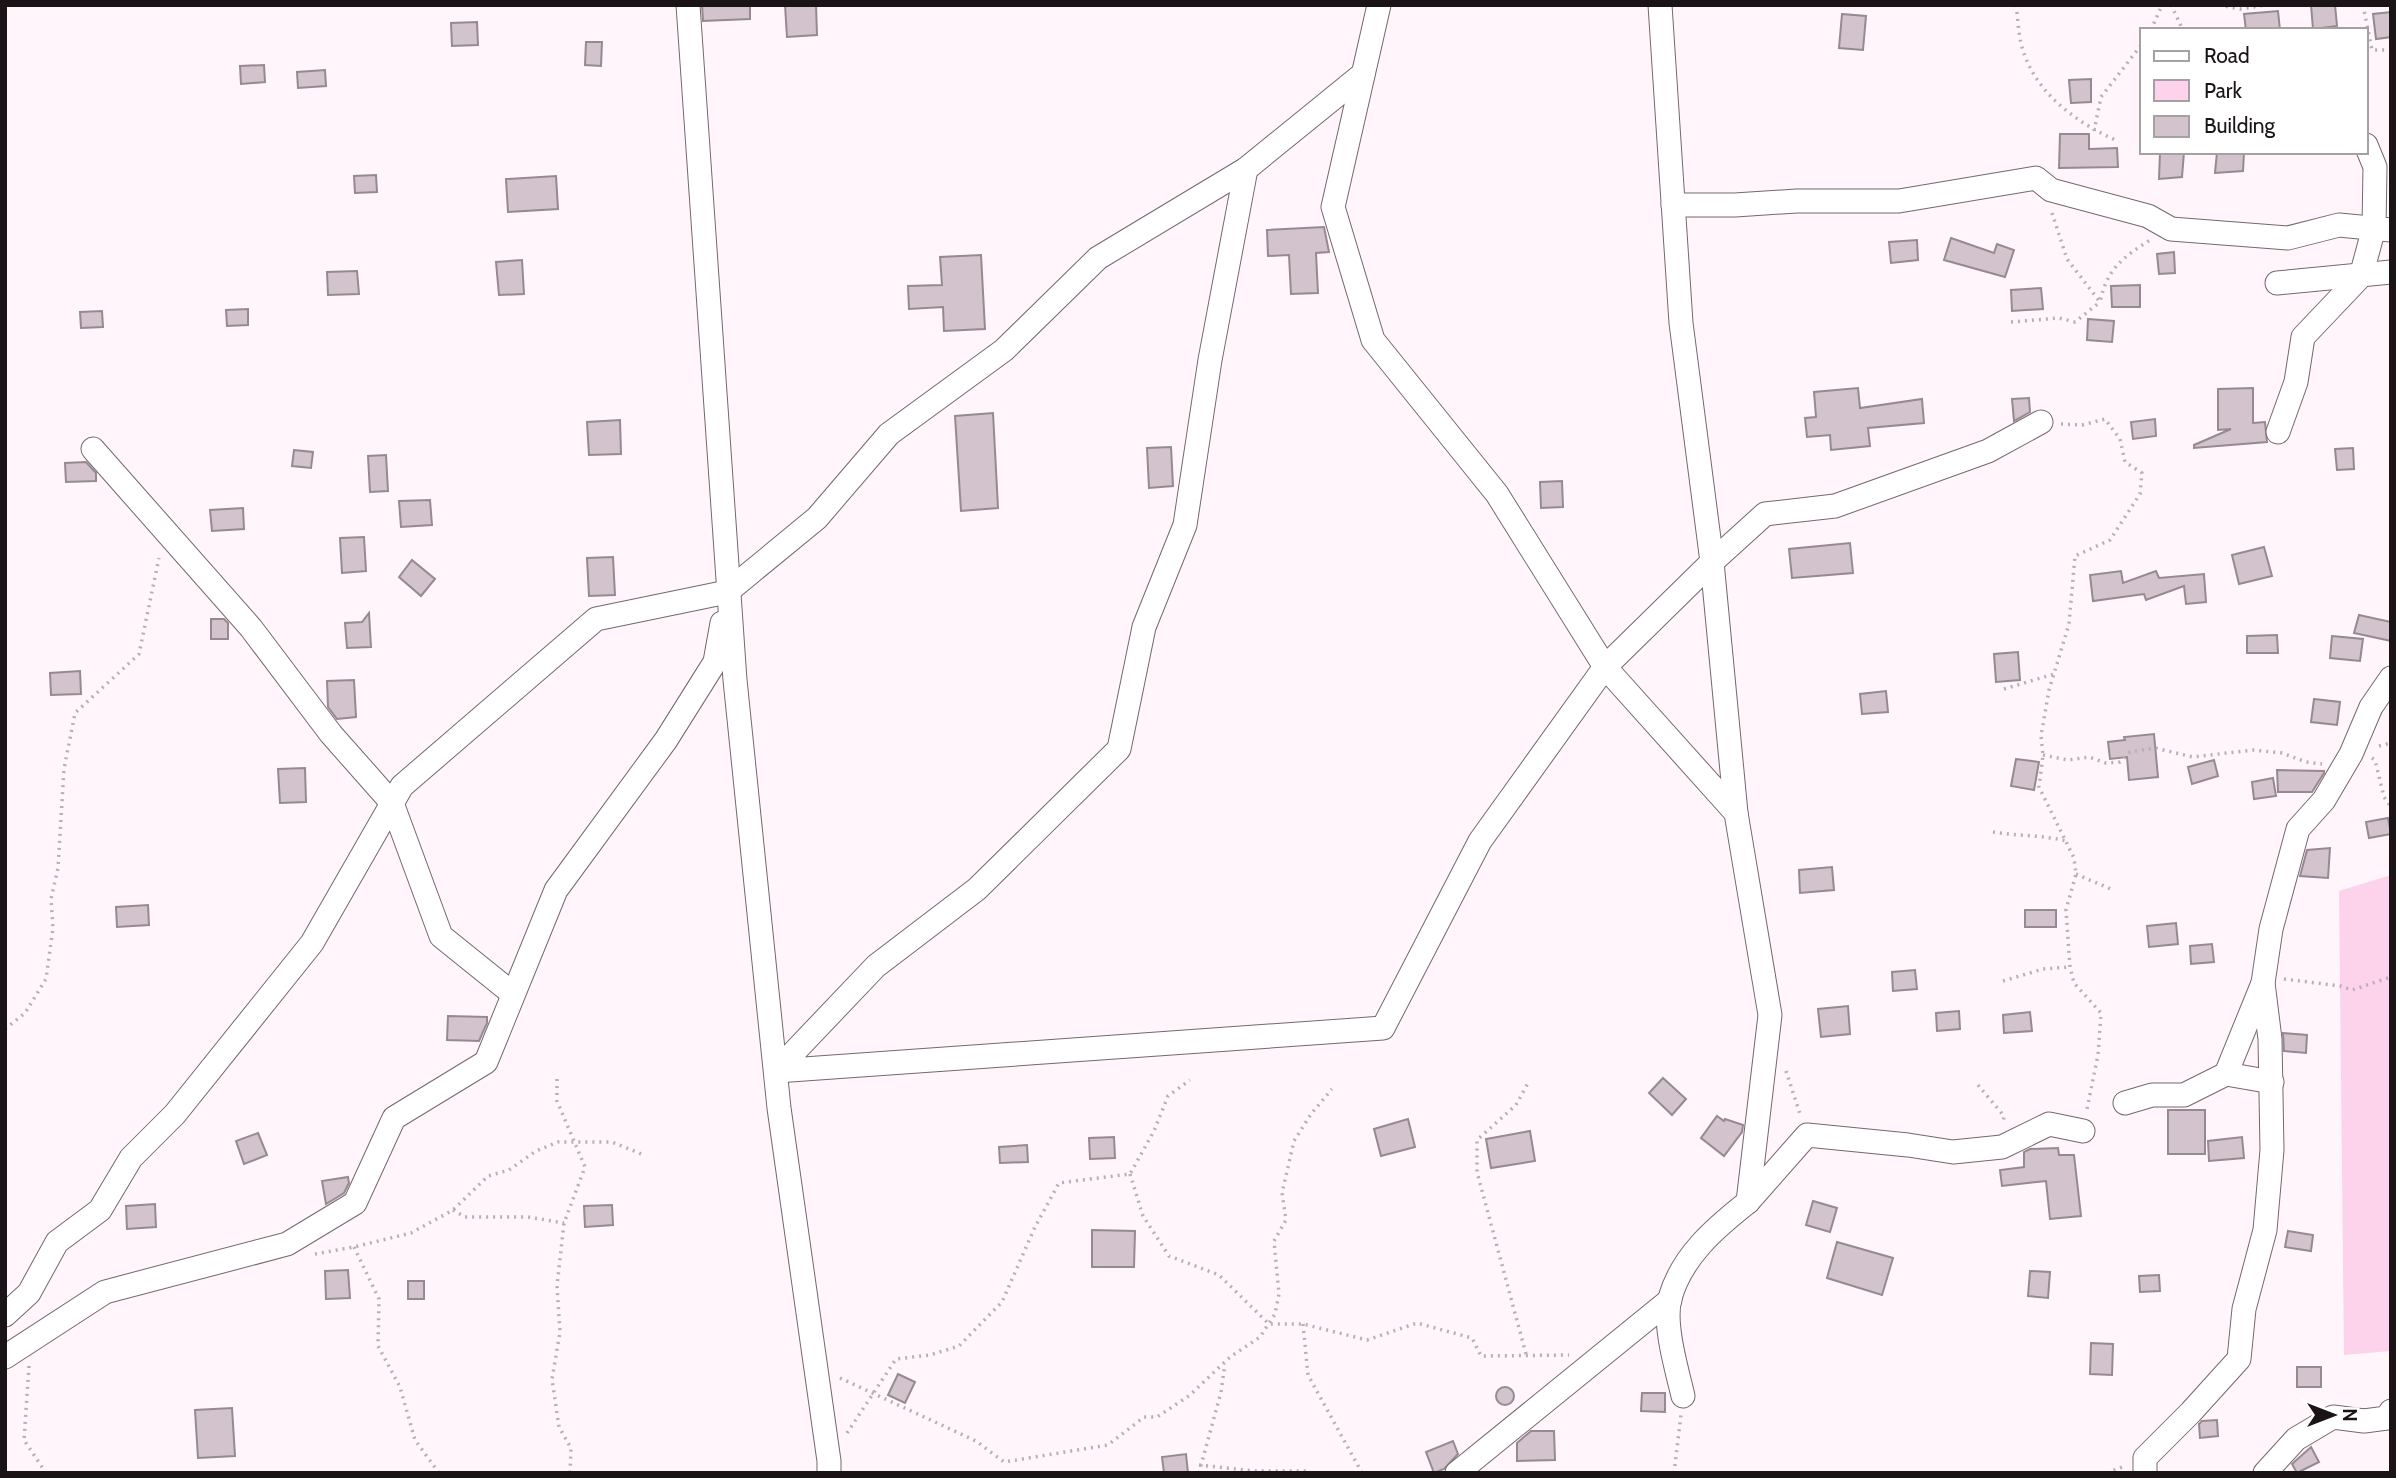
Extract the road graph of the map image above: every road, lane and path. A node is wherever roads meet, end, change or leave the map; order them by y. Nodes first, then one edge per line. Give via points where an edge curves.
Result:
1 (688, 5) edge
2 (1379, 5) edge
3 (1660, 5) edge
4 (2016, 5) edge
5 (2162, 5) edge
6 (2171, 5) edge
7 (2220, 5) edge
8 (2266, 5) edge
9 (2363, 5) edge
10 (2152, 28) edge
11 (2181, 28) edge
12 (2368, 28) edge
13 (2368, 30) edge
14 (2140, 47) edge
15 (2391, 50) edge
16 (1363, 74) junction
17 (2094, 131) junction
18 (2118, 141) dead end
19 (2368, 150) edge
20 (1246, 169) junction
21 (2051, 190) junction
22 (1673, 205) junction
23 (2171, 229) junction
24 (2382, 229) edge
25 (2391, 272) edge
26 (2361, 276) junction
27 (2277, 283) dead end
28 (2100, 302) junction
29 (2011, 322) dead end
30 (2041, 422) joint
31 (2278, 432) dead end
32 (93, 449) dead end
33 (170, 536) junction
34 (1712, 562) junction
35 (727, 592) junction
36 (1605, 667) junction
37 (2054, 674) junction
38 (2391, 678) edge
39 (2004, 689) dead end
40 (2391, 743) edge
41 (2356, 754) junction
42 (2043, 755) junction
43 (392, 803) junction
44 (2391, 807) edge
45 (1736, 813) junction
46 (1993, 832) dead end
47 (2066, 841) junction
48 (2076, 874) junction
49 (2113, 890) dead end
50 (2070, 967) junction
51 (2391, 977) edge
52 (2003, 981) dead end
53 (2263, 984) junction
54 (513, 994) junction
55 (5, 1029) edge
56 (1784, 1064) dead end
57 (776, 1071) junction
58 (2226, 1074) junction
59 (557, 1079) dead end
60 (1190, 1080) dead end
61 (2272, 1082) junction
62 (1528, 1083) dead end
63 (1978, 1085) dead end
64 (1332, 1089) dead end
65 (2125, 1103) dead end
66 (2083, 1131) joint
67 (1807, 1135) junction
68 (576, 1142) junction
69 (2002, 1147) junction
70 (644, 1155) dead end
71 (1130, 1174) junction
72 (1748, 1202) junction
73 (453, 1210) junction
74 (564, 1223) junction
75 (274, 1247) junction
76 (354, 1248) junction
77 (1670, 1300) junction
78 (5, 1315) edge
79 (1269, 1324) junction
80 (1303, 1324) junction
81 (31, 1338) junction
82 (1525, 1354) junction
83 (1601, 1355) junction
84 (5, 1357) edge
85 (1225, 1362) junction
86 (816, 1366) junction
87 (871, 1393) junction
88 (1683, 1396) joint
89 (2391, 1411) edge
90 (1199, 1465) junction
91 (829, 1467) edge
92 (1309, 1471) edge
93 (46, 1473) edge
94 (439, 1473) edge
95 (570, 1473) edge
96 (1199, 1473) edge
97 (1362, 1473) edge
98 (1457, 1473) edge
99 (1674, 1473) edge
100 (2145, 1473) edge
101 (2265, 1473) edge

1 - 35 street
2 - 16 street
3 - 22 street
4 - 17 path via 2022,45 2037,80 2059,105
5 - 10 path
6 - 11 path
7 - 8 path via 2240,9
9 - 12 path
13 - 15 path via 2372,50
14 - 17 path via 2101,97
16 - 20 street
16 - 36 street via 1333,207 1373,340 1497,494
17 - 18 path
19 - 24 street via 2375,167
20 - 35 street via 1098,258 1004,349 889,434 817,517
20 - 57 street via 1185,525 1143,627 1119,749 977,889 876,966
21 - 22 street via 2036,178 1899,201
21 - 23 street via 2148,216
21 - 28 path via 2052,213 2067,259
22 - 34 street via 1681,323
23 - 24 street via 2288,238 2339,225
23 - 28 path via 2124,257 2105,281
24 - 26 street
25 - 26 street
26 - 27 street
26 - 31 street via 2303,337 2296,382
28 - 29 path via 2075,322 2059,318
30 - 34 street via 1988,451 1835,506 1765,514
30 - 37 path via 2082,425 2105,419 2120,439 2125,462 2142,473 2140,494 2110,540 2075,556 2069,624
32 - 33 street
33 - 43 street
33 - 55 path via 159,559 139,654 75,713 64,769 46,979 25,1013
34 - 36 street
34 - 45 street
35 - 43 street via 596,619 402,786
35 - 54 street via 715,663 666,740 556,890
35 - 57 street
36 - 45 street
36 - 57 street via 1480,841 1383,1028
37 - 39 path
37 - 42 path via 2041,736
38 - 41 street via 2371,707
40 - 41 path
41 - 42 path via 2328,764 2253,751 2193,757 2155,748 2106,763 2089,757 2068,760
41 - 44 path via 2375,760
41 - 53 street via 2298,829 2271,929
42 - 47 path via 2039,787
43 - 54 street via 441,936
43 - 78 street via 312,943 174,1114 131,1158 100,1210 57,1242 29,1293
45 - 72 street via 1770,1015
46 - 47 path
47 - 48 path
48 - 49 path
48 - 50 path via 2066,911
50 - 52 path
50 - 66 path via 2074,983 2101,1013
51 - 53 path via 2352,990 2287,979
53 - 58 street
53 - 61 street
54 - 75 street via 486,1062 394,1118 355,1203 287,1244
56 - 67 path
57 - 86 street
58 - 61 street
58 - 65 street via 2184,1094 2152,1095
59 - 68 path via 557,1101
60 - 71 path via 1168,1096
61 - 100 street via 2265,1230 2244,1309 2239,1359 2145,1458
62 - 82 path via 1516,1105 1477,1140 1477,1172
63 - 69 path via 2004,1116
64 - 79 path via 1294,1141 1282,1193 1286,1220 1274,1241 1279,1294
66 - 69 street via 2049,1124
67 - 69 street via 1953,1152
67 - 72 street
68 - 70 path via 612,1142
68 - 73 path via 558,1142 509,1170 488,1175
68 - 74 path via 585,1167
71 - 79 path via 1143,1216 1169,1255 1219,1275
71 - 87 path via 1059,1183 1002,1302 959,1346 896,1359
72 - 77 street via 1713,1230 1687,1260
73 - 74 path via 465,1217 528,1217
73 - 76 path via 411,1233
74 - 95 path via 557,1286 561,1332 552,1379 559,1427 571,1448
75 - 76 path via 290,1257
75 - 81 street via 105,1292
76 - 94 path via 379,1299 378,1346 400,1387 415,1440
77 - 83 street
77 - 88 street via 1670,1338
79 - 80 path
79 - 85 path via 1260,1337
80 - 82 path via 1367,1340 1417,1323 1472,1338 1481,1356
80 - 97 path via 1308,1375
81 - 84 street
81 - 93 path via 24,1440
82 - 83 path
83 - 98 street
85 - 87 path via 1190,1395 1157,1417 1143,1417 1108,1445 1004,1462 976,1441
85 - 90 path via 1222,1392
86 - 87 path
86 - 91 street
87 - 91 path
88 - 99 path
89 - 101 street via 2387,1418 2364,1421 2333,1417 2296,1439
90 - 92 path
90 - 96 path

